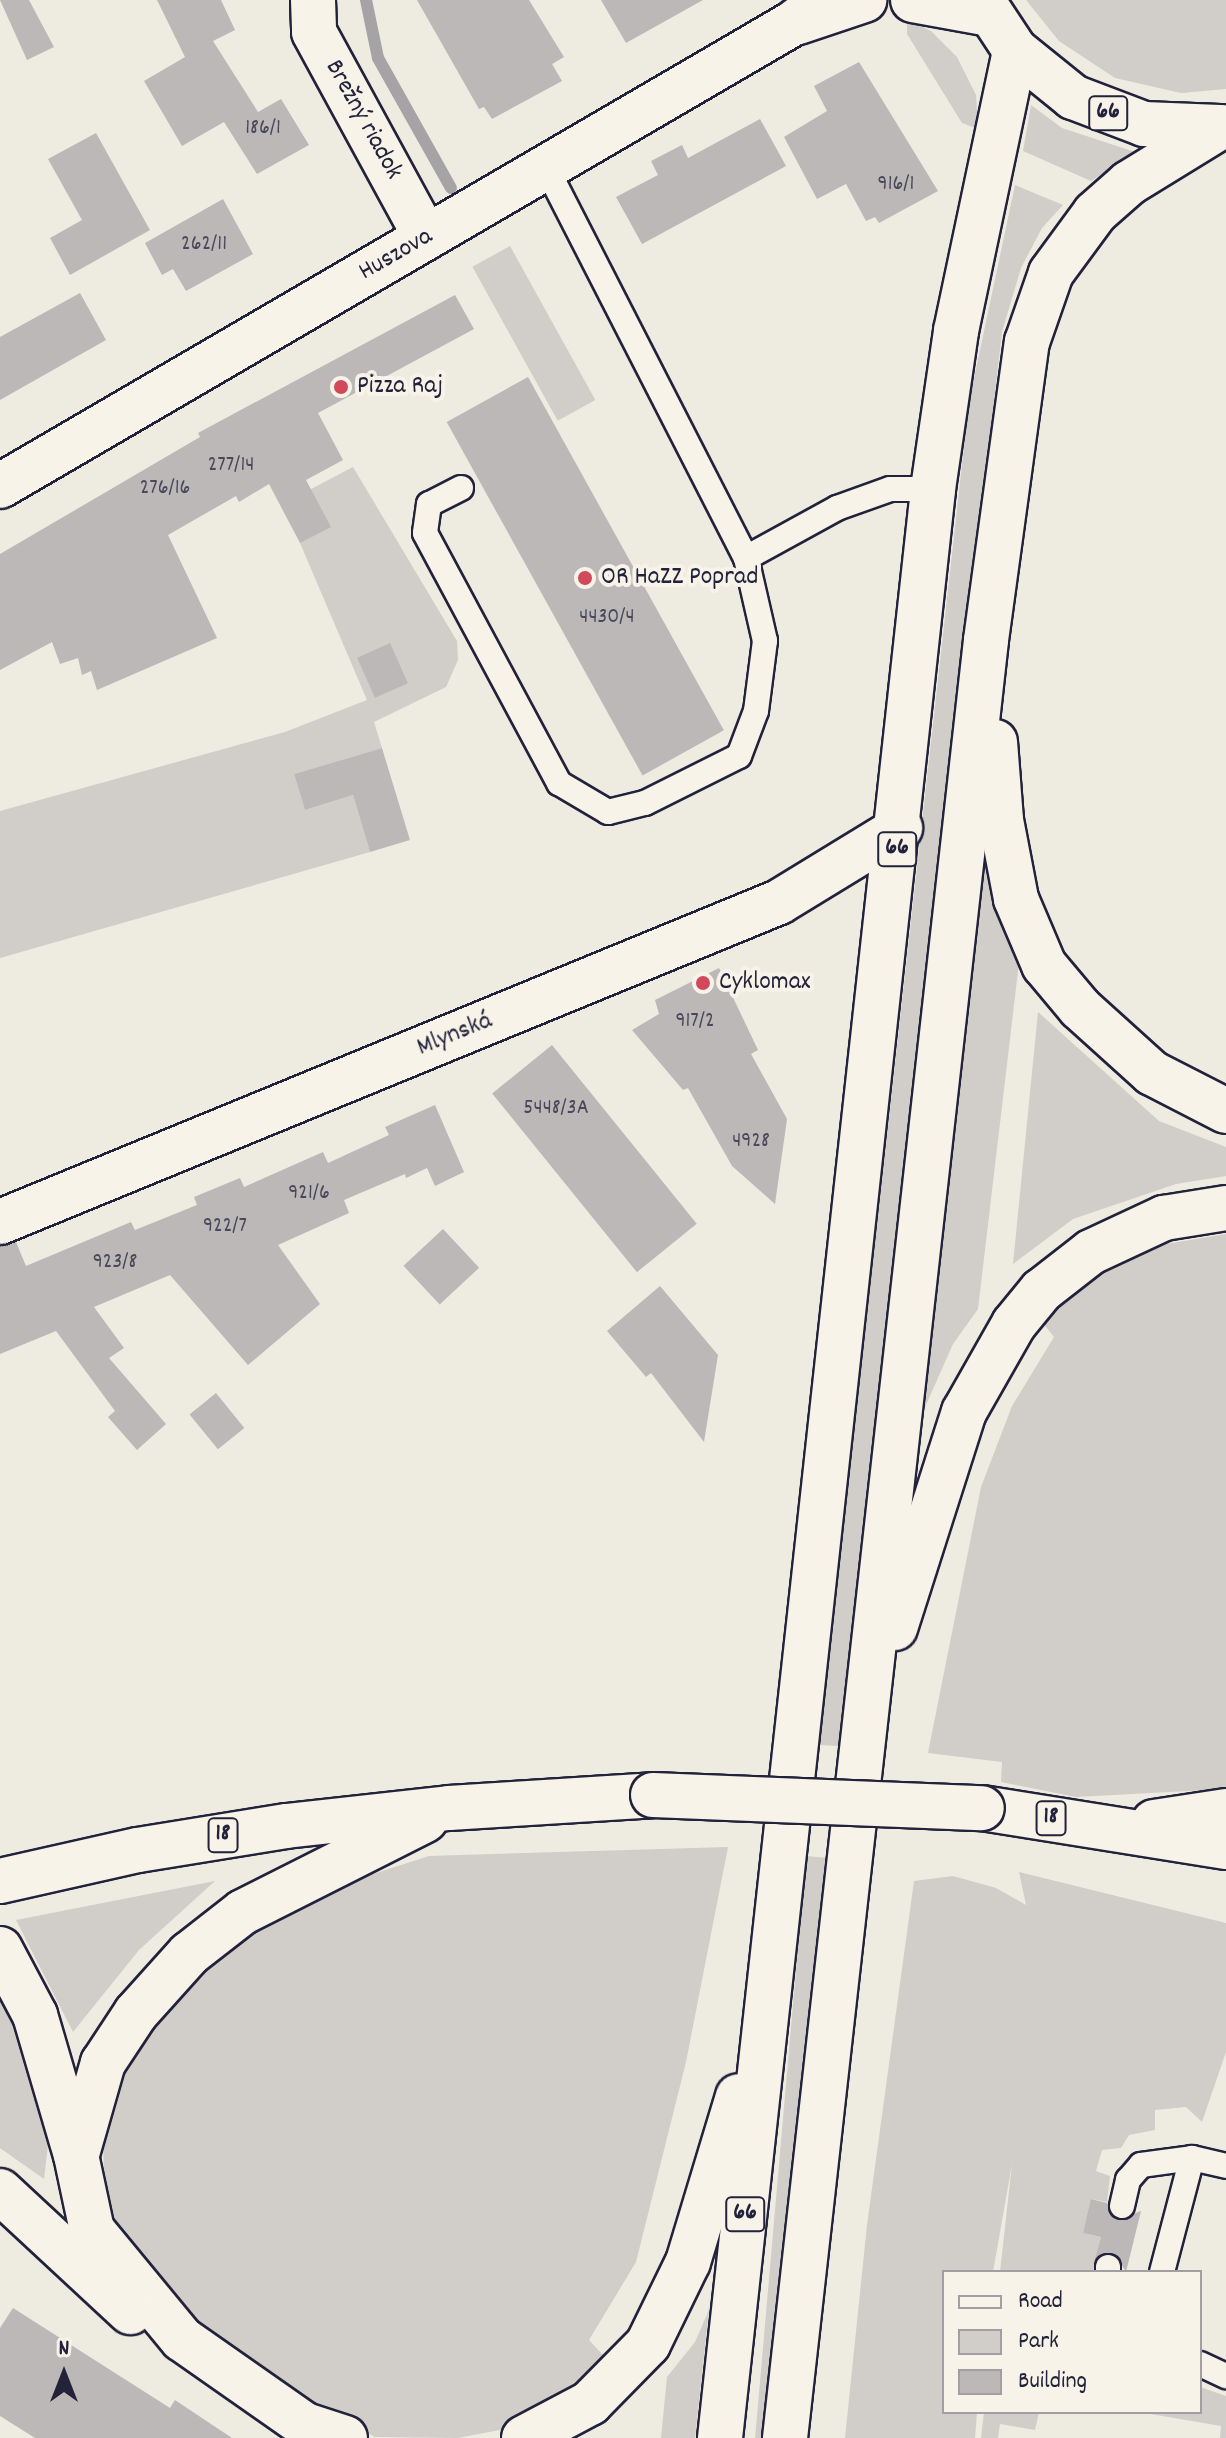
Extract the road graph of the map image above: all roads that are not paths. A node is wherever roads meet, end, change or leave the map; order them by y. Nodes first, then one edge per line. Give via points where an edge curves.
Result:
1 (313, 0) edge
2 (864, 0) edge
3 (913, 0) edge
4 (985, 7) edge
5 (808, 12) edge
6 (1015, 50) junction
7 (1223, 126) edge
8 (546, 167) junction
9 (426, 237) junction
10 (0, 486) edge
11 (461, 488) dead end
12 (933, 489) junction
13 (746, 558) junction
14 (986, 640) junction
15 (900, 828) junction
16 (1226, 1111) edge
17 (1226, 1208) edge
18 (0, 1222) edge
19 (865, 1722) junction
20 (449, 1808) junction
21 (1226, 1811) edge
22 (1120, 1828) junction
23 (1226, 1847) edge
24 (0, 1881) edge
25 (0, 1949) edge
26 (770, 1990) junction
27 (76, 2155) junction
28 (1192, 2158) junction
29 (1226, 2166) edge
30 (0, 2191) edge
31 (1122, 2206) dead end
32 (1163, 2270) edge
33 (1202, 2365) edge
34 (1226, 2376) edge
35 (278, 2438) edge
36 (345, 2438) edge
37 (524, 2438) edge
38 (720, 2438) edge
39 (785, 2438) edge

1 - 9 main road, Brežný riadok via 314,32
2 - 5 main road, Huszova
3 - 4 main road
4 - 6 main road, 66
5 - 8 main road, Huszova
6 - 7 main road, 66 via 1063,91 1119,118 1169,128
6 - 12 main road, 66 via 956,331
7 - 14 main road, 66 via 1106,203 1051,273 1027,342
8 - 9 main road, Huszova
8 - 13 lane
9 - 10 main road, Huszova
11 - 13 lane via 429,504 425,533 559,783 608,812 645,803 739,756 756,711 765,641
12 - 13 lane via 890,489 837,508
12 - 15 main road, 66
14 - 16 main road via 1001,820 1016,899 1044,965 1080,1008 1152,1073
14 - 19 main road, 66
15 - 18 main road, Mlynská via 779,902
15 - 26 main road, 66
17 - 19 main road via 1164,1218 1091,1252 1041,1291 1014,1324 964,1412
19 - 39 main road, 66
20 - 22 main road, 18, bridge via 653,1795 982,1808
20 - 24 main road, 18 via 213,1836
20 - 27 main road via 243,1912 189,1954 136,2013 103,2063
21 - 22 main road
22 - 23 main road, 18
25 - 27 main road via 35,2015
26 - 37 main road via 671,2303 648,2344 590,2403
26 - 38 main road, 66
27 - 36 main road via 92,2230 182,2339 305,2425
28 - 29 lane
28 - 31 lane via 1141,2165 1128,2180
28 - 32 lane
30 - 35 main road via 239,2412
33 - 34 lane

